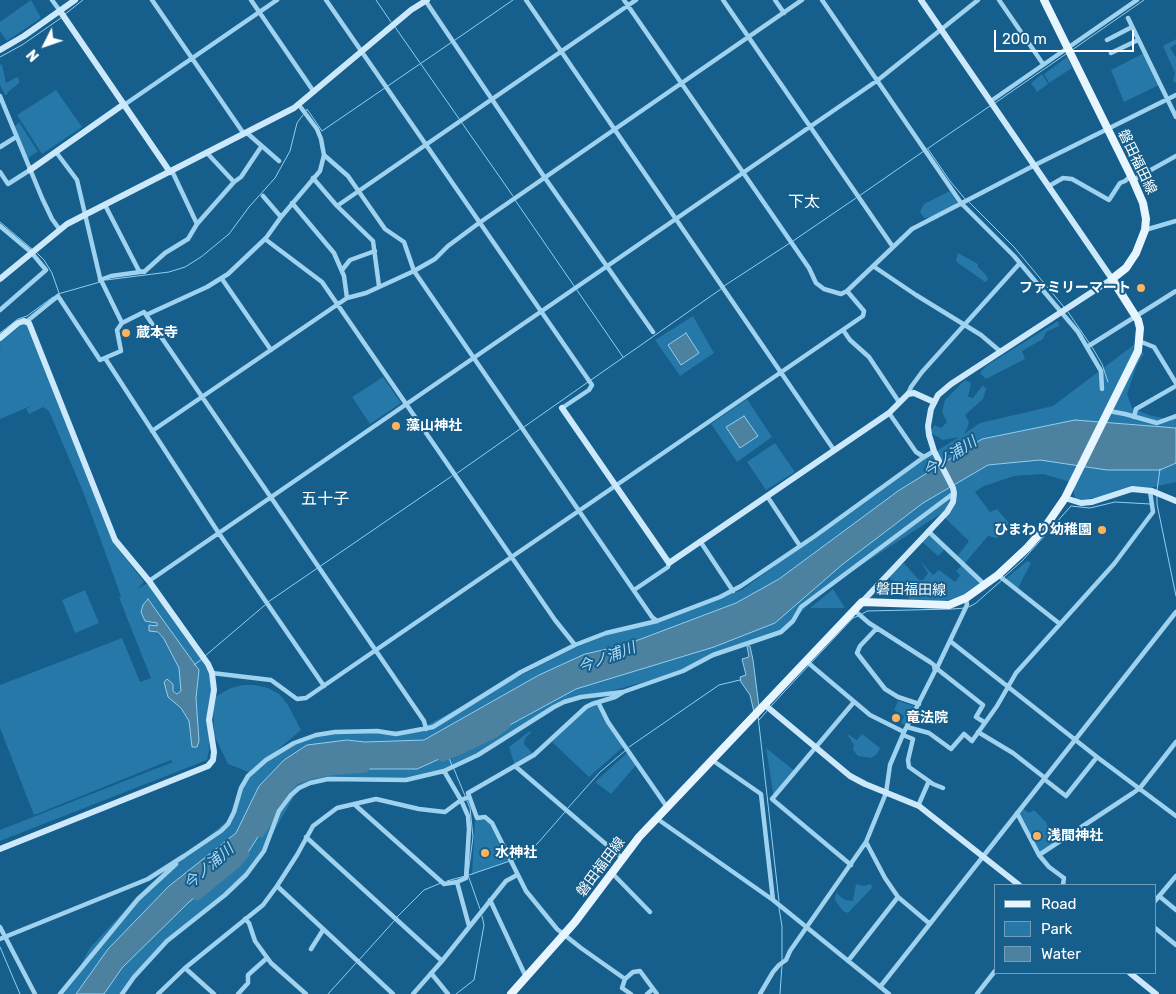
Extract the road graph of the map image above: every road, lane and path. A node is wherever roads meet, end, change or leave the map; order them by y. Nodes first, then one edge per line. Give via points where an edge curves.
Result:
1 (52, 0) edge
2 (75, 0) edge
3 (152, 0) edge
4 (251, 0) edge
5 (276, 0) edge
6 (326, 0) edge
7 (426, 0) edge
8 (526, 0) edge
9 (624, 0) edge
10 (636, 0) edge
11 (723, 0) edge
12 (775, 0) edge
13 (802, 0) edge
14 (822, 0) edge
15 (921, 0) edge
16 (978, 0) edge
17 (998, 0) edge
18 (1044, 0) edge
19 (1137, 0) edge
20 (628, 6) junction
21 (60, 11) junction
22 (259, 12) junction
23 (784, 12) junction
24 (1128, 18) dead end
25 (1132, 27) junction
26 (941, 29) junction
27 (748, 37) junction
28 (1107, 40) dead end
29 (1138, 40) junction
30 (0, 50) edge
31 (362, 51) junction
32 (1068, 51) junction
33 (561, 52) junction
34 (1111, 53) dead end
35 (192, 58) junction
36 (1043, 64) junction
37 (878, 80) junction
38 (681, 84) junction
39 (314, 92) junction
40 (1176, 95) edge
41 (0, 96) edge
42 (492, 100) junction
43 (990, 100) junction
44 (1166, 100) junction
45 (124, 104) junction
46 (299, 105) junction
47 (1176, 117) edge
48 (810, 127) junction
49 (1107, 129) junction
50 (614, 130) junction
51 (245, 133) junction
52 (16, 137) junction
53 (426, 144) junction
54 (0, 147) edge
55 (262, 147) junction
56 (56, 152) junction
57 (207, 153) junction
58 (324, 155) junction
59 (1175, 159) edge
60 (279, 161) dead end
61 (1035, 165) junction
62 (30, 170) junction
63 (0, 172) edge
64 (171, 172) junction
65 (743, 174) junction
66 (313, 178) junction
67 (546, 178) junction
68 (1132, 178) junction
69 (234, 182) junction
70 (1049, 186) junction
71 (358, 190) junction
72 (263, 196) dead end
73 (292, 203) junction
74 (961, 203) junction
75 (105, 206) junction
76 (337, 206) junction
77 (86, 216) junction
78 (281, 217) junction
79 (676, 219) junction
80 (1176, 221) edge
81 (479, 223) junction
82 (197, 224) junction
83 (0, 226) edge
84 (60, 230) junction
85 (1145, 230) junction
86 (265, 239) junction
87 (892, 247) junction
88 (375, 250) junction
89 (31, 252) junction
90 (1020, 263) junction
91 (873, 266) junction
92 (608, 267) junction
93 (342, 270) junction
94 (414, 271) junction
95 (140, 272) junction
96 (222, 278) junction
97 (0, 279) edge
98 (1112, 279) junction
99 (100, 280) junction
100 (379, 286) junction
101 (847, 291) junction
102 (1176, 291) edge
103 (347, 298) junction
104 (338, 304) junction
105 (0, 310) edge
106 (541, 311) junction
107 (1062, 313) junction
108 (146, 315) junction
109 (1136, 316) junction
110 (26, 322) junction
111 (122, 323) junction
112 (966, 325) junction
113 (843, 330) junction
114 (653, 332) dead end
115 (0, 338) edge
116 (1139, 341) junction
117 (1087, 348) junction
118 (271, 350) junction
119 (1001, 352) junction
120 (474, 357) junction
121 (105, 358) junction
122 (781, 372) junction
123 (1176, 385) edge
124 (1102, 389) dead end
125 (908, 394) junction
126 (202, 397) junction
127 (899, 402) junction
128 (934, 402) junction
129 (406, 404) junction
130 (562, 408) joint
131 (1109, 411) junction
132 (889, 413) junction
133 (1176, 416) edge
134 (1134, 417) junction
135 (152, 430) junction
136 (834, 450) junction
137 (934, 451) junction
138 (924, 457) junction
139 (616, 486) junction
140 (954, 491) junction
141 (1150, 491) junction
142 (271, 496) junction
143 (767, 496) junction
144 (1065, 498) junction
145 (1176, 502) edge
146 (579, 511) junction
147 (218, 532) junction
148 (928, 532) junction
149 (700, 541) junction
150 (800, 546) junction
151 (512, 557) junction
152 (669, 563) junction
153 (998, 575) junction
154 (149, 581) junction
155 (985, 585) junction
156 (634, 590) junction
157 (733, 591) junction
158 (966, 598) junction
159 (862, 602) junction
160 (854, 610) junction
161 (1176, 612) edge
162 (657, 621) junction
163 (1060, 624) junction
164 (878, 628) junction
165 (950, 640) junction
166 (575, 645) junction
167 (376, 650) junction
168 (806, 661) junction
169 (936, 669) junction
170 (212, 673) junction
171 (324, 686) junction
172 (1009, 686) junction
173 (623, 692) junction
174 (598, 702) junction
175 (854, 702) junction
176 (919, 704) junction
177 (759, 711) junction
178 (984, 722) junction
179 (426, 729) junction
180 (905, 731) junction
181 (978, 732) junction
182 (1075, 740) junction
183 (1176, 742) edge
184 (816, 748) junction
185 (1098, 757) junction
186 (712, 760) junction
187 (515, 766) junction
188 (444, 771) junction
189 (1045, 779) junction
190 (929, 782) junction
191 (943, 788) dead end
192 (1140, 788) junction
193 (886, 792) junction
194 (469, 796) junction
195 (461, 800) junction
196 (354, 804) junction
197 (918, 806) junction
198 (668, 807) junction
199 (1017, 814) junction
200 (1176, 816) edge
201 (656, 818) junction
202 (306, 837) junction
203 (866, 842) junction
204 (0, 849) edge
205 (1039, 855) junction
206 (184, 856) junction
207 (982, 856) junction
208 (622, 858) junction
209 (850, 865) junction
210 (612, 873) junction
211 (517, 875) junction
212 (1176, 876) edge
213 (457, 882) junction
214 (1018, 884) edge
215 (1063, 884) edge
216 (277, 886) junction
217 (1159, 896) junction
218 (898, 897) junction
219 (490, 900) junction
220 (773, 900) junction
221 (1156, 900) edge
222 (1176, 910) edge
223 (650, 912) dead end
224 (245, 919) junction
225 (930, 924) junction
226 (469, 926) junction
227 (0, 927) edge
228 (806, 928) junction
229 (1156, 929) edge
230 (323, 930) junction
231 (564, 935) junction
232 (2, 938) edge
233 (1176, 945) edge
234 (312, 949) dead end
235 (267, 958) junction
236 (442, 961) junction
237 (848, 961) junction
238 (185, 968) junction
239 (994, 972) edge
240 (431, 973) junction
241 (1131, 974) edge
242 (526, 977) junction
243 (625, 978) junction
244 (880, 987) junction
245 (653, 989) junction
246 (35, 994) edge
247 (60, 994) edge
248 (122, 994) edge
249 (158, 994) edge
250 (214, 994) edge
251 (238, 994) edge
252 (306, 994) edge
253 (393, 994) edge
254 (413, 994) edge
255 (448, 994) edge
256 (511, 994) edge
257 (631, 994) edge
258 (647, 994) edge
259 (657, 994) edge
260 (760, 994) edge
261 (889, 994) edge
262 (977, 994) edge
263 (1156, 994) edge

1 - 21 street
2 - 21 street
3 - 35 street
4 - 22 street
5 - 22 street
6 - 31 street
7 - 31 street
7 - 42 street
8 - 33 street
9 - 20 street
10 - 20 street
11 - 27 street
12 - 23 street
13 - 23 street
14 - 37 street
15 - 26 street
16 - 26 street
17 - 36 street
18 - 32 main road, 磐田福田線
19 - 32 street
20 - 33 street
20 - 38 street
21 - 30 street
21 - 45 street
22 - 35 street
22 - 39 street
23 - 27 street
24 - 25 street
25 - 28 street
25 - 29 street
26 - 37 street
26 - 43 street
27 - 38 street
27 - 48 street
29 - 34 street
29 - 44 street
31 - 39 street
31 - 53 street
32 - 36 street
32 - 49 main road, 磐田福田線
33 - 42 street
33 - 50 street
35 - 45 street
35 - 51 street
36 - 43 street
37 - 48 street
37 - 74 street
38 - 50 street
38 - 65 street
39 - 46 street
40 - 44 street
41 - 52 street
42 - 53 street
42 - 67 street
43 - 61 street
44 - 47 street
44 - 49 street
45 - 56 street
45 - 64 street
46 - 51 street
46 - 58 street via 317,129
48 - 65 street
48 - 87 street
49 - 61 street
49 - 68 main road, 磐田福田線
50 - 67 street
50 - 79 street
51 - 55 street
51 - 57 street
52 - 54 street
52 - 62 street
53 - 71 street
53 - 81 street
55 - 60 street
55 - 69 street
56 - 62 street
56 - 77 street via 77,180
57 - 64 street
57 - 69 street
58 - 66 street
58 - 71 street via 348,176
59 - 68 street
61 - 70 street
61 - 74 street
62 - 63 street via 8,184
62 - 84 street
64 - 75 street
64 - 82 street
65 - 79 street
65 - 101 street via 819,287 842,294
66 - 73 street
66 - 76 street
67 - 81 street
67 - 92 street
68 - 70 street via 1120,183 1109,200 1072,179 1063,178
68 - 85 main road, 磐田福田線 via 1146,211
69 - 82 street
70 - 98 street
71 - 76 street
71 - 94 street via 385,229 404,242
72 - 78 street
73 - 78 street
73 - 93 street via 334,253
74 - 87 street via 912,228
74 - 90 street
75 - 77 street
75 - 95 street
76 - 88 street via 372,241
77 - 84 street
77 - 99 street
78 - 86 street
79 - 92 street
79 - 122 street
80 - 85 street
81 - 94 street via 435,259
81 - 106 street
82 - 95 street via 185,242
83 - 89 street
84 - 89 street
85 - 98 main road, 磐田福田線 via 1131,262
86 - 96 street
86 - 104 street via 322,282
87 - 91 street
88 - 93 street via 350,260
88 - 100 street
89 - 97 street
89 - 105 street via 46,270
90 - 107 street
90 - 112 street
91 - 101 street
91 - 112 street
92 - 106 street
92 - 114 street
93 - 103 street
94 - 100 street
94 - 120 street
95 - 99 street
96 - 108 street
96 - 118 street
98 - 107 street
98 - 109 main road, 磐田福田線
99 - 111 street
100 - 103 street
101 - 113 street via 864,312
102 - 109 street
103 - 104 street
104 - 118 street
104 - 129 street
106 - 120 street
106 - 130 street via 592,385
107 - 117 street
107 - 119 street
108 - 111 street via 144,312
108 - 126 street
109 - 116 main road, 磐田福田線 via 1140,328
109 - 117 street
110 - 115 street via 18,323
110 - 121 street via 58,296 100,360
110 - 154 street via 115,540
111 - 121 street via 117,330 120,351
112 - 119 street
112 - 125 street via 922,372
113 - 122 street
113 - 127 street via 869,357
116 - 123 street via 1154,347
116 - 131 main road, 磐田福田線 via 1138,350
117 - 124 street via 1101,371
118 - 126 street
119 - 128 street via 951,384
120 - 129 street
120 - 146 street
121 - 135 street
122 - 136 street
122 - 139 street
123 - 134 street via 1136,410
125 - 127 street
125 - 128 street via 914,393
126 - 135 street
126 - 142 street
127 - 132 street
128 - 137 street via 928,426
129 - 142 street
129 - 151 street
130 - 139 street
131 - 134 street
131 - 144 main road, 磐田福田線
132 - 136 street
132 - 138 street via 916,452
133 - 134 street via 1157,423
135 - 147 street
136 - 143 street
137 - 138 street
137 - 140 street
138 - 150 street
139 - 146 street
139 - 152 street
140 - 148 street via 953,502 947,512
140 - 173 street via 801,607 781,632 713,655 683,671
141 - 144 street via 1132,490 1092,502
141 - 145 street
141 - 163 street via 1153,512 1114,564
142 - 147 street
142 - 167 street
143 - 149 street
143 - 150 street
144 - 153 main road, 磐田福田線 via 1028,548
146 - 151 street
146 - 156 street
147 - 154 street
147 - 171 street
148 - 155 street
148 - 159 street
149 - 152 street
149 - 157 street
150 - 157 street
151 - 166 street
151 - 167 street
152 - 156 street via 668,567
153 - 155 main road, 磐田福田線
153 - 163 street
154 - 170 street
155 - 158 main road, 磐田福田線
156 - 162 street
157 - 162 street
158 - 159 main road, 磐田福田線 via 949,605
158 - 165 street via 967,605
159 - 160 main road, 磐田福田線
160 - 164 street
160 - 168 main road, 磐田福田線
161 - 182 street
162 - 166 street via 606,633
163 - 172 street via 1016,673
164 - 169 street
164 - 176 street via 857,653 886,689
165 - 169 street
165 - 172 street
166 - 179 street via 521,672
167 - 171 street
167 - 179 street
168 - 175 street
168 - 177 main road, 磐田福田線
169 - 176 street
169 - 178 street via 983,705 976,717
170 - 171 street via 271,680 297,698 306,698
170 - 204 street via 214,690 209,720 214,752 208,766
172 - 178 street
172 - 182 street
173 - 174 street
173 - 188 street via 564,702 478,755
174 - 187 street via 586,707 534,755
174 - 198 street via 608,722
175 - 180 street via 876,719
175 - 184 street
176 - 180 street
177 - 184 street
177 - 186 main road, 磐田福田線
178 - 181 street
179 - 206 street via 396,734 335,732 294,743 266,760 248,776 228,824
180 - 181 street via 929,733 952,749 964,734 972,741
180 - 190 street via 913,739 909,767
180 - 193 street via 890,765
181 - 189 street via 1014,753
182 - 185 street
182 - 189 street
183 - 192 street
184 - 193 street via 850,776
184 - 209 street via 772,799
185 - 189 street via 1066,796
185 - 192 street
186 - 198 main road, 磐田福田線
186 - 220 street via 761,794
187 - 194 street via 468,793
187 - 208 street
188 - 195 street
188 - 248 street via 397,780 328,779 299,788 279,811 264,851 246,875 167,941
189 - 199 street
190 - 191 street
190 - 197 street
192 - 200 street
192 - 205 street
193 - 197 street
193 - 203 street
194 - 195 street
194 - 211 street via 476,818 485,817 492,823
195 - 196 street via 445,812 376,799
195 - 213 street via 468,816 466,876
196 - 202 street via 330,812 312,826
196 - 213 street via 442,883
197 - 207 street
198 - 201 main road, 磐田福田線
199 - 205 street
199 - 207 street
201 - 208 main road, 磐田福田線
201 - 220 street
202 - 216 street
202 - 236 street
203 - 209 street
203 - 218 street
205 - 215 street via 1064,878
206 - 232 street via 148,879
206 - 247 street via 138,898
207 - 214 street
207 - 225 street
208 - 210 main road, 磐田福田線
209 - 228 street
210 - 223 street
210 - 231 main road, 磐田福田線
211 - 219 street via 506,881
211 - 231 street via 526,891
212 - 217 street
213 - 226 street
216 - 224 street via 263,905
216 - 230 street
217 - 221 street
217 - 222 street
218 - 225 street
218 - 237 street
219 - 226 street
219 - 242 street
220 - 228 street
224 - 235 street
224 - 238 street
225 - 244 street
226 - 236 street
227 - 232 street
228 - 237 street
228 - 260 street
229 - 233 street
230 - 234 street
230 - 253 street
231 - 242 main road, 磐田福田線
231 - 243 street
232 - 246 street
235 - 251 street via 248,975 248,983
235 - 252 street
236 - 240 street
237 - 244 street
238 - 249 street
238 - 250 street
239 - 262 street
240 - 254 street
240 - 255 street
241 - 263 street
242 - 256 main road, 磐田福田線
243 - 245 street via 640,971
243 - 257 street via 622,988
244 - 261 street
245 - 258 street
245 - 259 street

